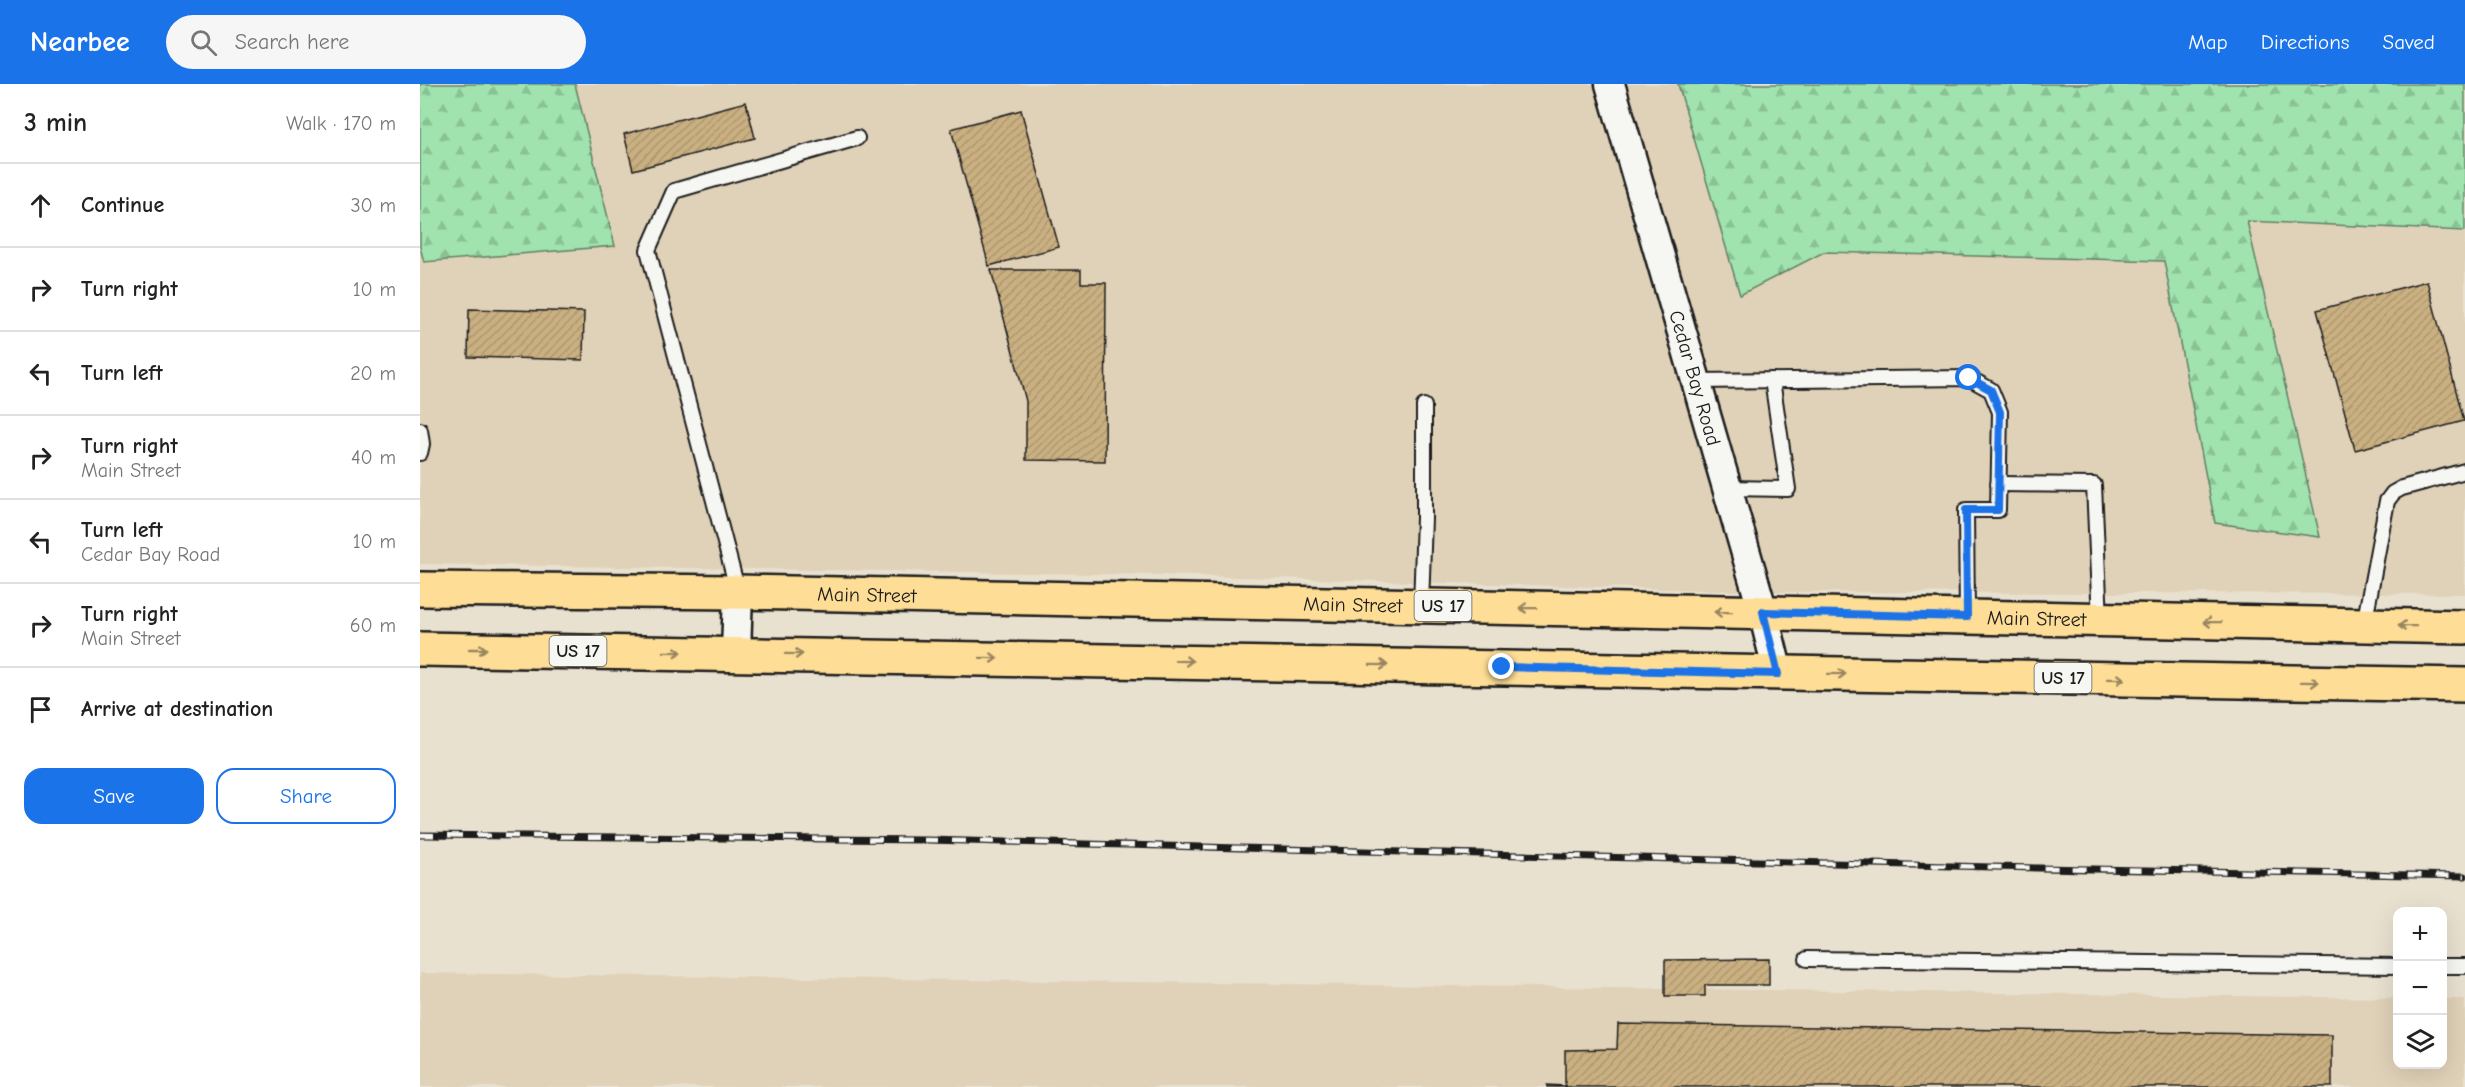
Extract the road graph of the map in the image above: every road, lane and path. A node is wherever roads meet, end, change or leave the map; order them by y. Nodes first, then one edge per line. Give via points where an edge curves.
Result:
1 (1610, 84) edge
2 (857, 138) dead end
3 (1772, 380) junction
4 (1695, 381) junction
5 (1424, 406) dead end
6 (420, 430) edge
7 (420, 453) edge
8 (2465, 471) edge
9 (1998, 484) junction
10 (1727, 488) junction
11 (420, 589) edge
12 (738, 592) junction
13 (1421, 606) junction
14 (1763, 612) junction
15 (1967, 617) junction
16 (2100, 620) junction
17 (2364, 625) junction
18 (2465, 627) edge
19 (420, 649) edge
20 (735, 653) junction
21 (1778, 674) junction
22 (2465, 685) edge
23 (1807, 959) dead end
24 (2393, 966) edge
25 (2447, 966) edge
26 (2465, 966) edge

1 - 4 street, Cedar Bay Road
2 - 12 lane via 674,191 648,250
3 - 4 lane
3 - 9 lane via 1969,378 1991,390 2000,412
3 - 10 lane via 1788,489
4 - 10 street, Cedar Bay Road
5 - 13 lane
6 - 7 lane
8 - 17 lane via 2402,488 2387,501
9 - 15 lane via 1998,510 1966,510
9 - 16 lane via 2094,485
10 - 14 street, Cedar Bay Road
11 - 12 main road, Main Street / US 17
12 - 13 main road, Main Street / US 17
12 - 20 street
14 -> 13 main road, Main Street / US 17
14 - 15 main road, Main Street / US 17
14 - 21 street, Cedar Bay Road
15 - 16 main road, Main Street / US 17
17 -> 16 main road, Main Street / US 17
18 -> 17 main road, Main Street / US 17
19 -> 20 main road, US 17
20 -> 21 main road, US 17
21 -> 22 main road, US 17
23 - 24 lane
25 - 26 lane

